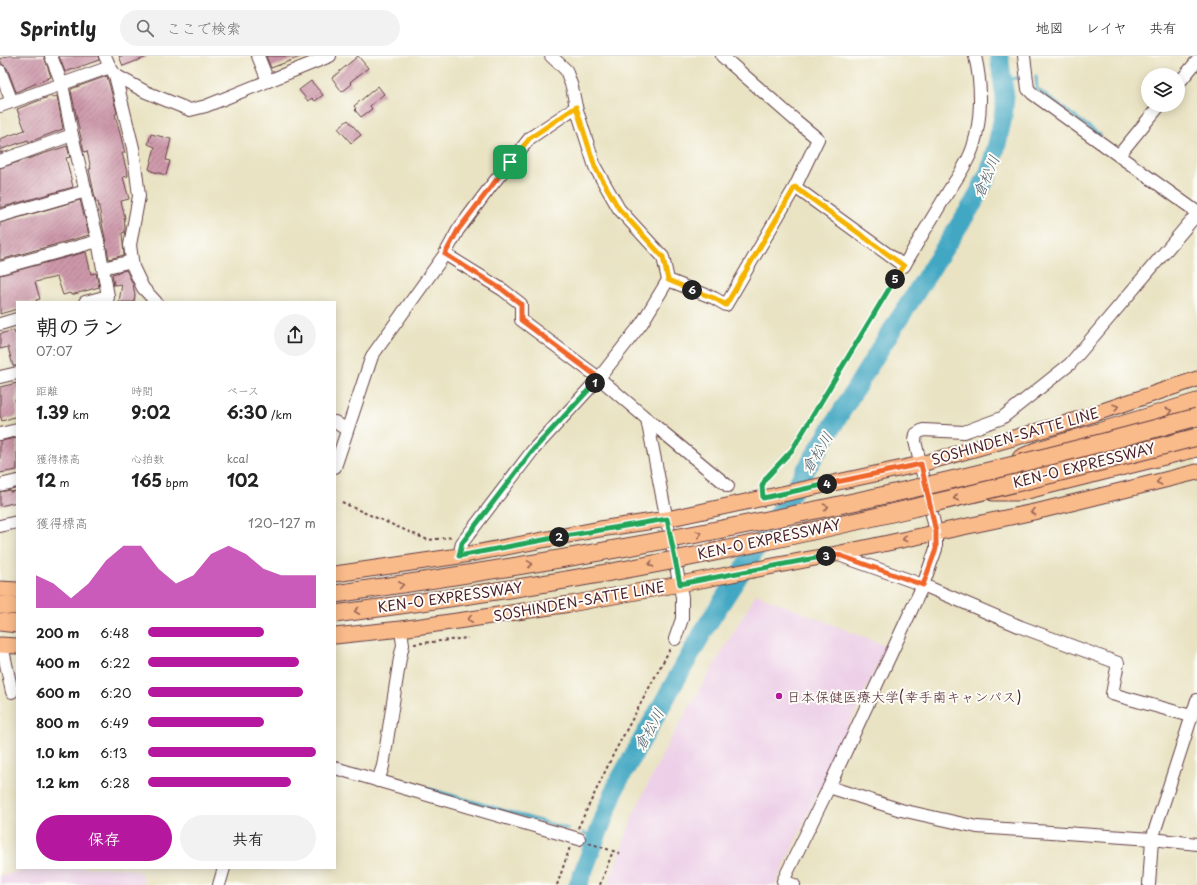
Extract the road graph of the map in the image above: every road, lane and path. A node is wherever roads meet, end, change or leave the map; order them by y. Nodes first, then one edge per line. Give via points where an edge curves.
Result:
1 (51, 56) edge
2 (258, 56) edge
3 (330, 56) edge
4 (551, 56) edge
5 (722, 56) edge
6 (975, 56) edge
7 (1024, 56) edge
8 (1197, 61) edge
9 (110, 66) edge
10 (0, 71) edge
11 (1185, 76) edge
12 (268, 81) junction
13 (62, 84) junction
14 (12, 102) junction
15 (0, 106) edge
16 (576, 107) junction
17 (1154, 112) edge
18 (72, 135) junction
19 (1119, 155) junction
20 (0, 161) edge
21 (795, 187) junction
22 (86, 191) junction
23 (1197, 213) edge
24 (0, 216) edge
25 (98, 241) junction
26 (445, 254) junction
27 (132, 261) junction
28 (904, 266) junction
29 (0, 268) edge
30 (103, 268) junction
31 (668, 280) junction
32 (108, 299) edge
33 (93, 301) edge
34 (155, 301) edge
35 (16, 319) edge
36 (0, 324) edge
37 (16, 373) edge
38 (0, 377) edge
39 (599, 378) junction
40 (1197, 378) edge
41 (1197, 402) edge
42 (1197, 417) edge
43 (647, 419) junction
44 (336, 423) edge
45 (16, 430) edge
46 (347, 430) junction
47 (0, 434) edge
48 (1197, 436) edge
49 (1197, 448) edge
50 (336, 464) edge
51 (921, 464) junction
52 (1000, 468) junction
53 (1197, 472) edge
54 (16, 481) edge
55 (0, 484) edge
56 (728, 486) dead end
57 (982, 492) junction
58 (763, 498) junction
59 (342, 502) dead end
60 (667, 519) junction
61 (16, 522) edge
62 (0, 526) edge
63 (936, 532) junction
64 (465, 539) junction
65 (836, 554) junction
66 (459, 556) junction
67 (336, 574) edge
68 (680, 584) junction
69 (923, 585) junction
70 (0, 590) edge
71 (16, 590) edge
72 (336, 594) edge
73 (0, 605) edge
74 (16, 606) edge
75 (336, 614) edge
76 (0, 622) edge
77 (16, 624) edge
78 (400, 629) junction
79 (336, 636) edge
80 (468, 638) dead end
81 (676, 639) joint
82 (6, 645) edge
83 (403, 646) junction
84 (10, 693) edge
85 (1197, 700) edge
86 (1191, 716) junction
87 (336, 768) edge
88 (378, 780) junction
89 (829, 787) junction
90 (576, 838) junction
91 (1152, 839) junction
92 (1197, 844) edge
93 (613, 851) junction
94 (622, 854) dead end
95 (224, 869) edge
96 (219, 885) edge
97 (557, 885) edge
98 (600, 885) edge
99 (794, 885) edge
100 (1149, 885) edge

1 - 13 street
2 - 12 street
3 - 12 street
4 - 16 street via 566,70
5 - 21 street via 818,139
6 - 28 street via 979,75 979,116 973,147
7 - 19 street via 1028,89
8 - 11 street
9 - 12 street via 146,92 190,110
9 - 13 street
9 - 27 street via 133,148 139,196 130,245
10 - 14 street
13 - 14 street
13 - 18 street
14 - 15 street
16 - 26 street via 530,138 458,230
16 - 31 street via 595,167 619,209 663,257
17 - 19 street
18 - 20 street
18 - 22 street
19 - 23 street
21 - 28 street
21 - 31 street via 726,305
22 - 24 street
22 - 25 street
23 - 51 street via 1070,364 1002,418 964,432 923,430 916,434 915,441
25 - 29 street
25 - 30 street
26 - 39 street via 521,304 521,320
26 - 46 street via 372,356
27 - 30 street
27 - 34 street via 143,288
28 - 58 path via 792,450 766,478 762,486
30 - 32 street
31 - 39 street via 642,323
32 - 33 street
35 - 36 street
37 - 38 street
39 - 43 street
39 - 64 street via 533,450
51 -> 40 main road, SOSHINDEN-SATTE LINE via 1070,422
52 -> 41 highway, bridge via 1039,450
42 - 52 highway, KEN-O EXPRESSWAY, bridge
43 - 56 street
43 - 60 street
44 - 46 street
45 - 47 street
46 - 50 street
48 - 57 highway, KEN-O EXPRESSWAY, bridge
49 - 57 highway via 1019,492
51 - 58 main road, SOSHINDEN-SATTE LINE
51 - 63 street
72 -> 52 highway, KEN-O EXPRESSWAY, bridge via 662,541 888,495
53 -> 63 main road, SOSHINDEN-SATTE LINE via 1078,502
54 - 55 street
57 -> 75 highway, KEN-O EXPRESSWAY, bridge via 748,545 628,569 458,598
58 - 60 main road, SOSHINDEN-SATTE LINE
59 - 64 path via 428,540 458,537
60 - 66 main road, SOSHINDEN-SATTE LINE
60 - 68 street
61 - 62 street
63 -> 65 main road, SOSHINDEN-SATTE LINE
63 - 69 street via 936,549
64 - 66 street
65 - 68 main road, SOSHINDEN-SATTE LINE
65 - 69 street
66 - 67 main road, SOSHINDEN-SATTE LINE
68 -> 78 main road, SOSHINDEN-SATTE LINE via 570,604
68 - 81 street via 683,606
69 - 86 street via 1021,627 1118,663 1112,694
69 - 89 street
70 - 71 main road
73 - 74 highway
76 - 77 highway
78 - 79 main road, SOSHINDEN-SATTE LINE
78 - 83 street
80 - 83 path
81 - 90 path via 614,753
82 - 84 street
83 - 88 street via 383,766
85 - 86 street
86 - 91 street
87 - 88 street
88 - 90 street
89 - 91 street via 901,810 977,827
89 - 99 street via 783,881
90 - 93 path
90 - 97 path
91 - 92 street
91 - 100 street
93 - 94 path
93 - 98 path
95 - 96 street

